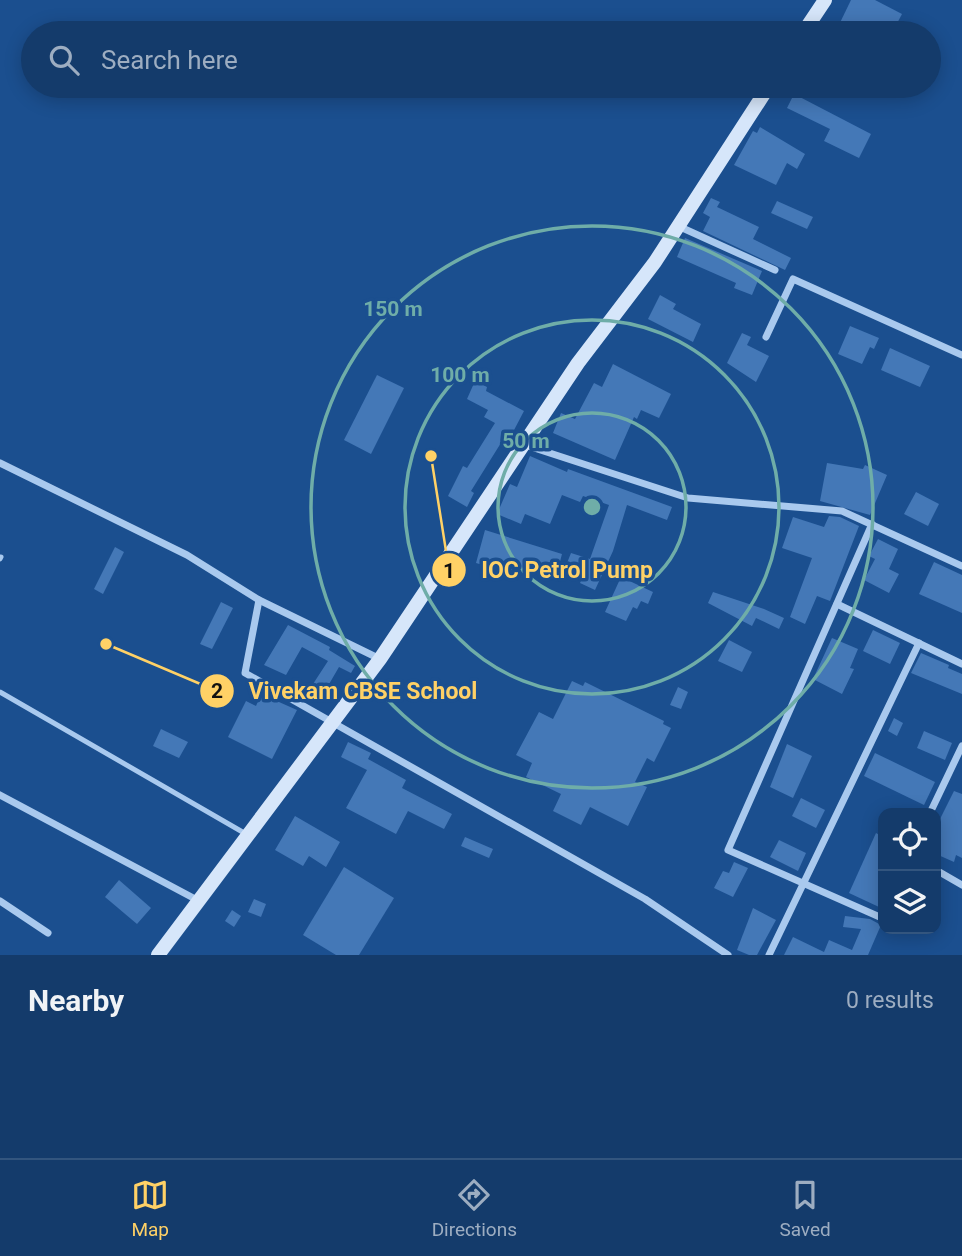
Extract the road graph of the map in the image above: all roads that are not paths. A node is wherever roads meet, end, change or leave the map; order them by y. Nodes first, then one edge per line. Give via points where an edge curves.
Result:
1 (825, 0) edge
2 (811, 21) edge
3 (761, 98) edge
4 (678, 226) junction
5 (775, 270) dead end
6 (766, 337) dead end
7 (962, 355) edge
8 (522, 444) junction
9 (0, 463) edge
10 (872, 524) junction
11 (962, 566) edge
12 (259, 600) junction
13 (837, 604) junction
14 (919, 643) junction
15 (380, 659) junction
16 (962, 664) edge
17 (0, 692) edge
18 (331, 725) junction
19 (962, 746) edge
20 (0, 794) edge
21 (932, 808) edge
22 (249, 835) junction
23 (938, 871) edge
24 (805, 884) junction
25 (962, 885) edge
26 (0, 901) edge
27 (199, 901) junction
28 (878, 916) edge
29 (48, 933) dead end
30 (723, 953) edge
31 (158, 955) edge
32 (769, 955) edge

1 - 2 main road
3 - 4 main road
4 - 5 street
4 - 8 main road
6 - 7 street via 793,279
8 - 10 street via 688,498 842,511
8 - 15 main road
9 - 12 street via 187,555
10 - 11 street
10 - 13 street
12 - 15 street
12 - 18 street via 245,673
13 - 14 street
13 - 24 street via 728,850
14 - 16 street
14 - 24 street
15 - 18 main road
17 - 22 lane
18 - 22 main road
18 - 30 street via 645,899
19 - 21 street
20 - 27 street
22 - 27 main road
23 - 25 street
24 - 28 street
24 - 32 street
26 - 29 street
27 - 31 main road

